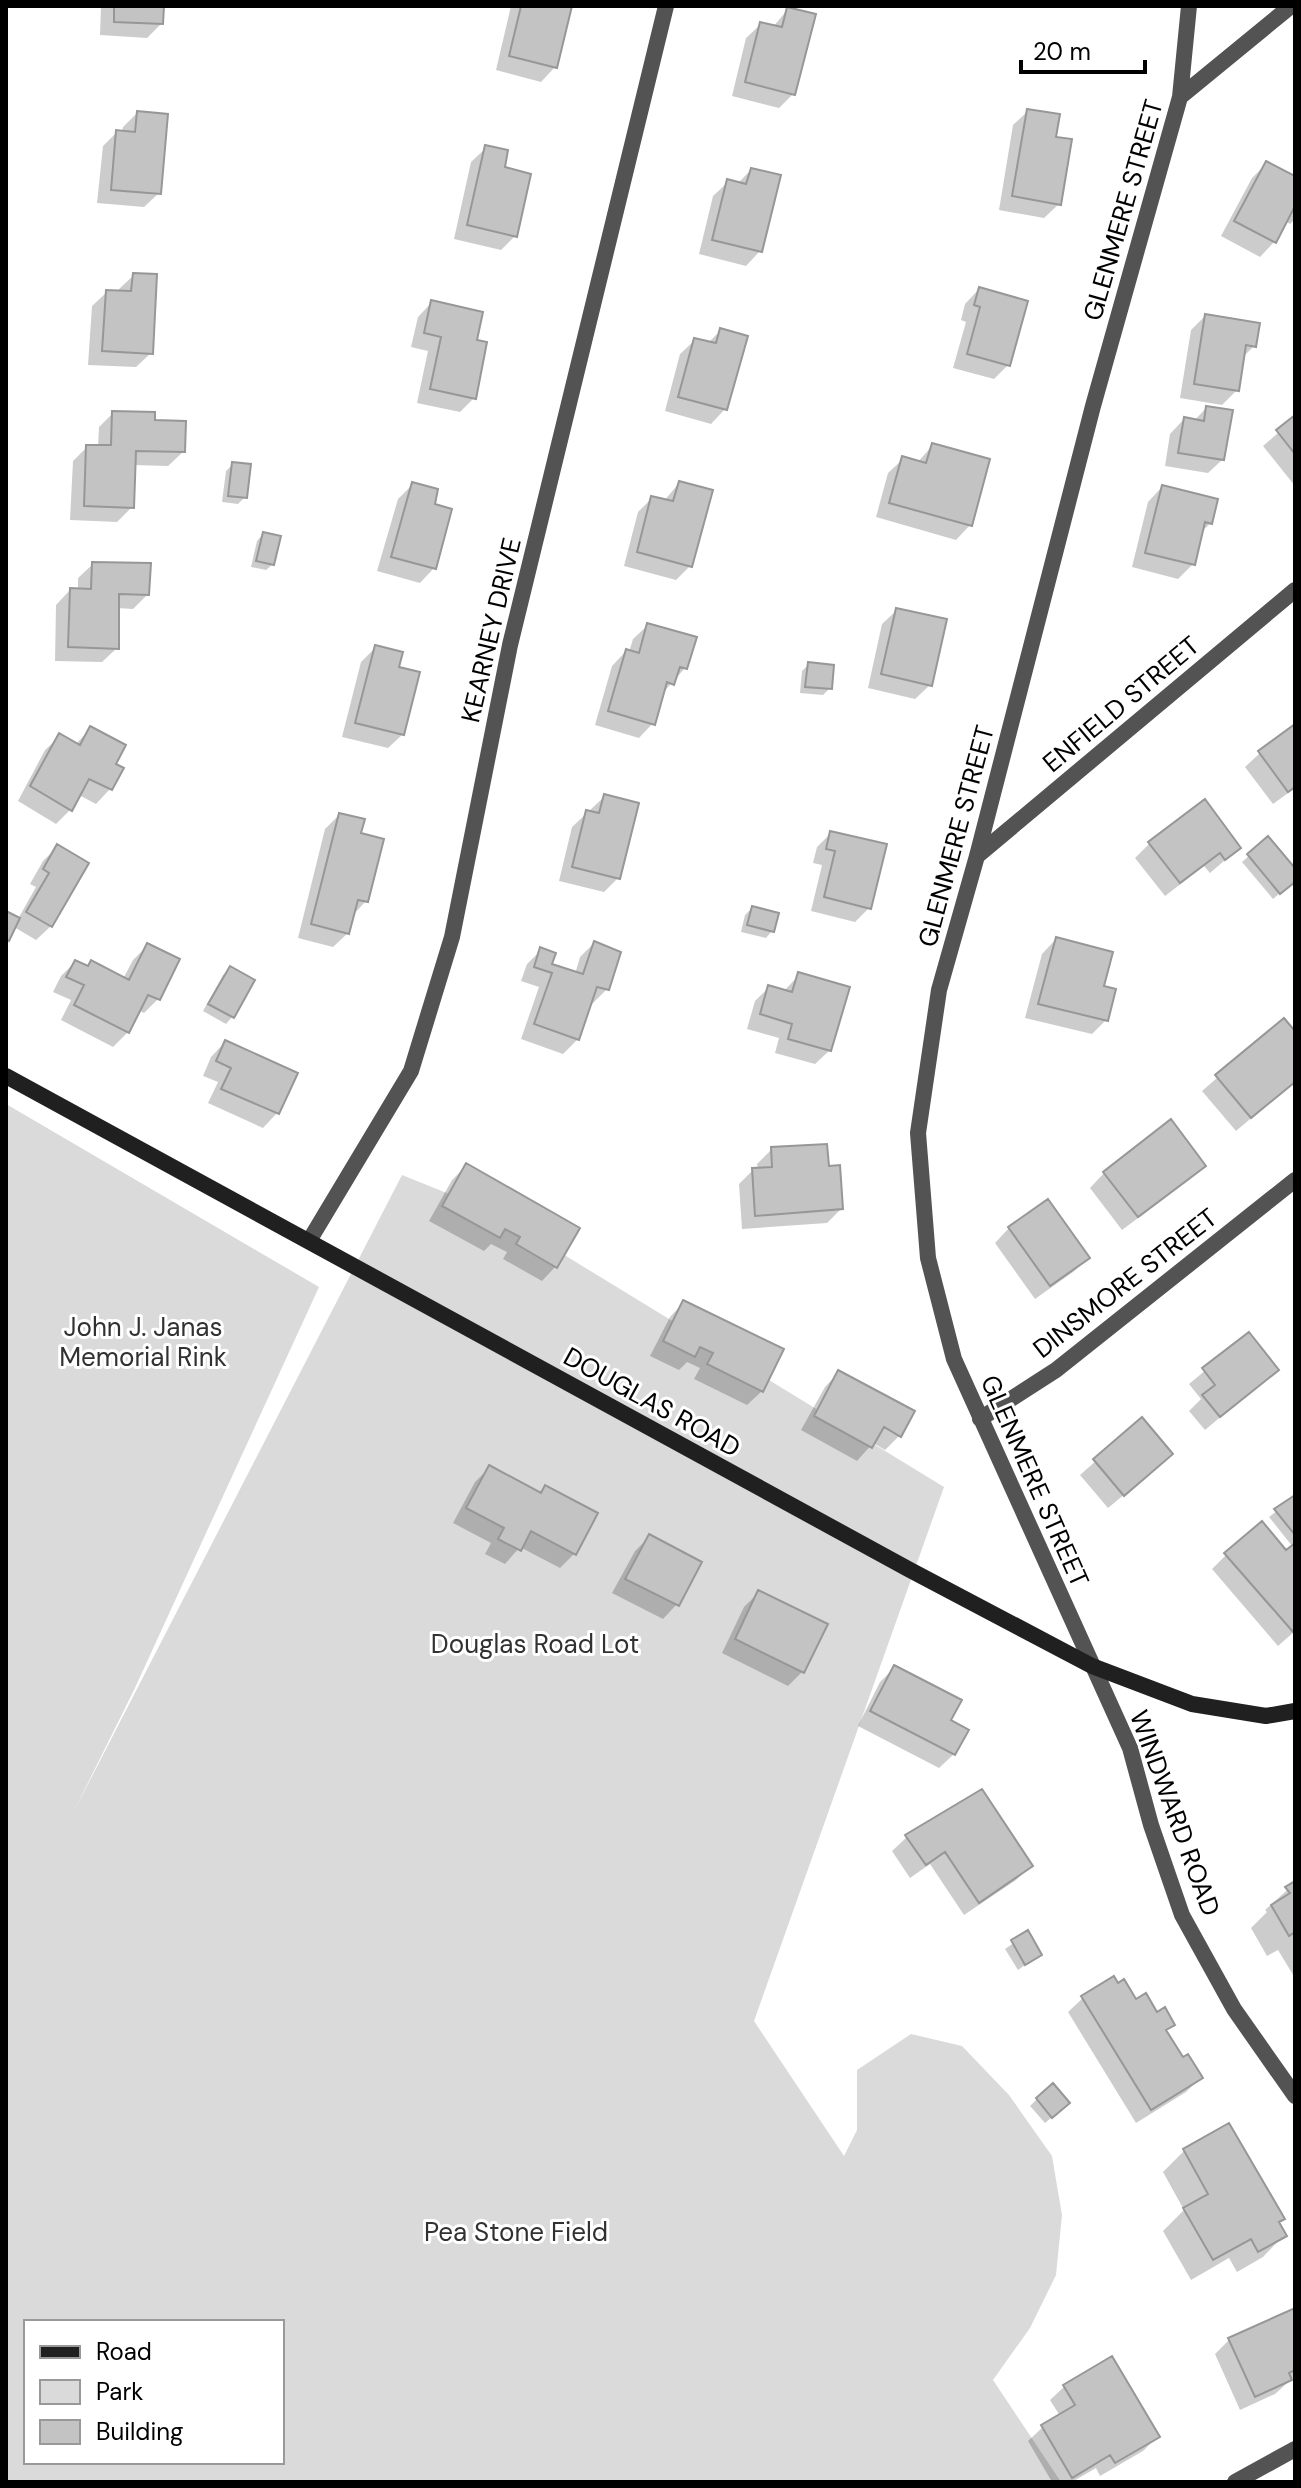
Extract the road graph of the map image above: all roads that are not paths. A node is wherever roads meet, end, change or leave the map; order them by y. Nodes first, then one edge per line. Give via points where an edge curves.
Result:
1 (666, 6) edge
2 (1189, 6) edge
3 (1291, 6) edge
4 (1180, 97) junction
5 (1295, 590) edge
6 (977, 856) junction
7 (6, 1076) edge
8 (1295, 1180) edge
9 (309, 1241) junction
10 (980, 1419) junction
11 (1092, 1666) junction
12 (1295, 1711) edge
13 (1295, 2096) edge
14 (1295, 2449) edge
15 (1235, 2482) edge

1 - 9 street, KEARNEY DRIVE via 510,645 452,937 411,1071
2 - 4 street, GLENMERE STREET
3 - 4 street
4 - 6 street, GLENMERE STREET via 1093,406
5 - 6 street, ENFIELD STREET
6 - 10 street, GLENMERE STREET via 939,990 918,1133 928,1258 954,1359
7 - 9 street, DOUGLAS ROAD
8 - 10 street, DINSMORE STREET via 1056,1370
9 - 11 street, DOUGLAS ROAD
10 - 11 street, GLENMERE STREET
11 - 12 street, DOUGLAS ROAD via 1192,1704 1266,1716
11 - 13 street, WINDWARD ROAD via 1130,1748 1182,1915 1234,2009
14 - 15 street

